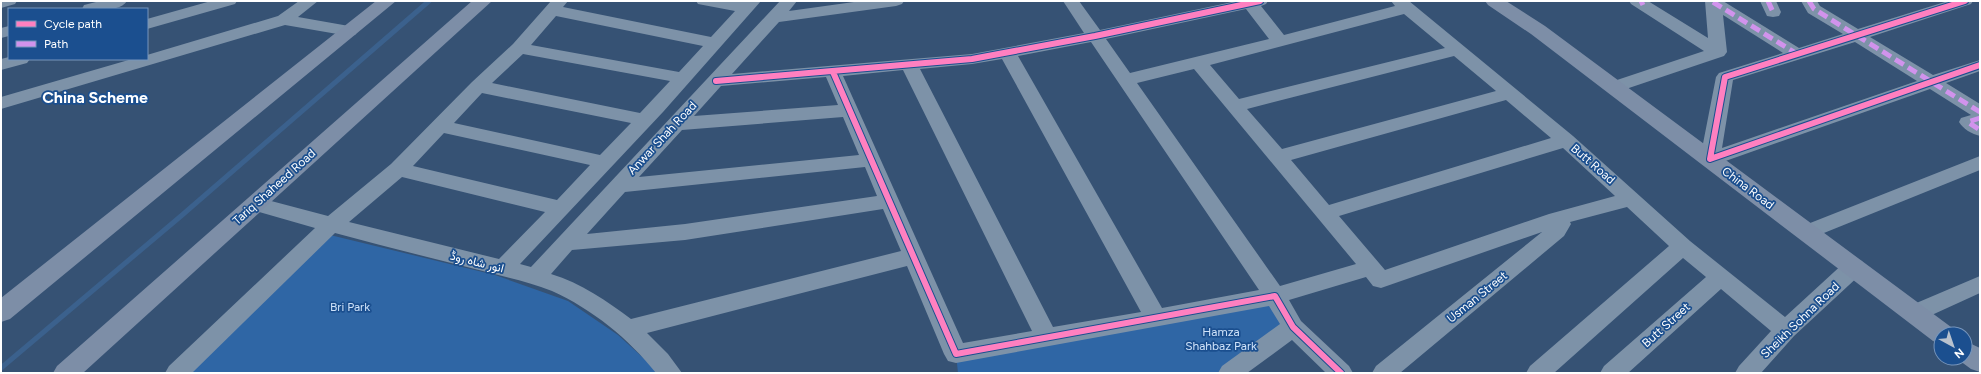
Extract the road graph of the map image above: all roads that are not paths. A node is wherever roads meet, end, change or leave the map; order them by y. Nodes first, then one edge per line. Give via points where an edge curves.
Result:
1 (8, 1) edge
2 (119, 1) edge
3 (229, 1) edge
4 (310, 1) edge
5 (387, 1) edge
6 (482, 1) edge
7 (704, 1) edge
8 (789, 1) edge
9 (896, 1) edge
10 (1071, 1) edge
11 (1494, 1) edge
12 (1713, 1) edge
13 (1809, 1) edge
14 (1965, 1) edge
15 (1970, 1) edge
16 (1252, 2) edge
17 (1640, 2) edge
18 (1, 3) edge
19 (1402, 4) edge
20 (750, 5) edge
21 (556, 6) edge
22 (1980, 6) edge
23 (94, 8) edge
24 (775, 16) junction
25 (213, 19) edge
26 (284, 20) junction
27 (148, 24) edge
28 (349, 31) junction
29 (1857, 35) junction
30 (1095, 36) junction
31 (1280, 41) junction
32 (714, 43) junction
33 (148, 45) edge
34 (519, 48) junction
35 (1458, 50) junction
36 (1007, 52) junction
37 (1718, 52) junction
38 (1797, 54) junction
39 (18, 60) edge
40 (110, 60) edge
41 (1198, 63) junction
42 (909, 64) junction
43 (1, 65) edge
44 (1980, 65) edge
45 (833, 72) junction
46 (683, 78) junction
47 (716, 80) junction
48 (1125, 80) junction
49 (1932, 82) junction
50 (478, 86) junction
51 (1614, 87) junction
52 (1510, 93) junction
53 (1, 103) edge
54 (1235, 106) junction
55 (850, 110) junction
56 (1980, 112) edge
57 (1980, 118) edge
58 (644, 120) junction
59 (674, 124) junction
60 (441, 126) junction
61 (1980, 130) edge
62 (1566, 140) junction
63 (1278, 157) junction
64 (1710, 159) junction
65 (872, 160) junction
66 (604, 162) junction
67 (1980, 163) edge
68 (398, 169) junction
69 (618, 186) junction
70 (1632, 198) junction
71 (890, 201) junction
72 (256, 204) junction
73 (560, 208) junction
74 (1325, 214) junction
75 (1556, 219) junction
76 (331, 226) junction
77 (1807, 232) junction
78 (568, 243) junction
79 (1683, 246) junction
80 (913, 256) junction
81 (1854, 267) junction
82 (1371, 268) junction
83 (503, 269) junction
84 (536, 276) junction
85 (1720, 277) junction
86 (1980, 284) edge
87 (1275, 296) junction
88 (1, 312) edge
89 (1915, 313) junction
90 (1156, 318) junction
91 (1293, 327) junction
92 (1933, 327) edge
93 (628, 329) junction
94 (1786, 330) junction
95 (1046, 338) junction
96 (66, 373) edge
97 (177, 373) edge
98 (670, 373) edge
99 (1230, 373) edge
100 (1341, 373) edge
101 (1384, 373) edge
102 (1538, 373) edge
103 (1612, 373) edge
104 (1747, 373) edge

1 - 18 street
2 - 23 street
3 - 25 street
4 - 26 street
5 - 28 main road
6 - 72 main road, Tariq Shaheed Road
7 - 20 street
8 - 24 street, Anwar Shah Road
9 - 24 street via 784,17
10 - 30 street
11 - 51 main road, China Road via 1538,30
12 - 37 street
12 - 38 street
13 - 29 street via 1814,9
14 - 29 street
15 - 22 street
16 - 30 street
16 - 31 street
17 - 37 street
19 - 31 street
19 - 35 street, Butt Road
20 - 32 street, Anwar Shah Road
21 - 32 street
21 - 34 street
24 - 47 street, Anwar Shah Road
25 - 26 street
25 - 27 street
25 - 33 street
26 - 28 street
28 - 88 main road
29 - 38 street
29 - 49 street
30 - 36 street
30 - 48 street
31 - 41 street
32 - 46 street, Anwar Shah Road
34 - 46 street
34 - 50 street
35 - 52 street, Butt Road
35 - 54 street
36 - 42 street via 972,59
36 - 90 street
37 - 51 street
38 - 64 street via 1725,77
39 - 43 street
40 - 53 street
41 - 48 street
41 - 54 street
42 - 45 street
42 - 95 street
44 - 49 street
45 - 47 street
45 - 55 street
46 - 58 street, Anwar Shah Road
47 - 59 street, Anwar Shah Road
48 - 87 street
49 - 56 street
49 - 64 street
50 - 58 street
50 - 60 street
51 - 64 main road, China Road
52 - 62 street, Butt Road
52 - 63 street
54 - 63 street
55 - 59 street
55 - 65 street
57 - 61 street via 1968,122
58 - 66 street, Anwar Shah Road
59 - 69 street, Anwar Shah Road
60 - 66 street
60 - 68 street
62 - 70 street, Butt Road
62 - 74 street
63 - 74 street
64 - 77 main road, China Road
65 - 69 street
65 - 71 street
66 - 73 street, Anwar Shah Road
67 - 77 street
68 - 73 street
68 - 76 street
69 - 78 street, Anwar Shah Road
70 - 75 street
70 - 79 street, Butt Road
71 - 78 street via 685,232
71 - 80 street
72 - 76 street, انور شاہ روڈ
72 - 96 main road, Tariq Shaheed Road
73 - 83 street, Anwar Shah Road
74 - 82 street
75 - 82 street via 1381,280
75 - 101 street, Usman Street via 1561,224 1557,231
76 - 83 street, انور شاہ روڈ
76 - 97 street
77 - 81 main road, China Road
78 - 84 street, Anwar Shah Road
79 - 85 street, Butt Road
79 - 102 street
80 - 93 street
80 - 95 street via 956,354
81 - 89 main road, China Road
81 - 94 street, Sheikh Sohna Road
82 - 87 street
83 - 84 street, انور شاہ روڈ
84 - 93 street, انور شاہ روڈ via 573,292
85 - 94 street, Butt Road
85 - 103 street, Butt Street
86 - 89 street
87 - 90 street
87 - 91 street
89 - 92 main road, China Road
90 - 95 street
91 - 99 street
91 - 100 street
93 - 98 street, انور شاہ روڈ
94 - 104 street, Sheikh Sohna Road

